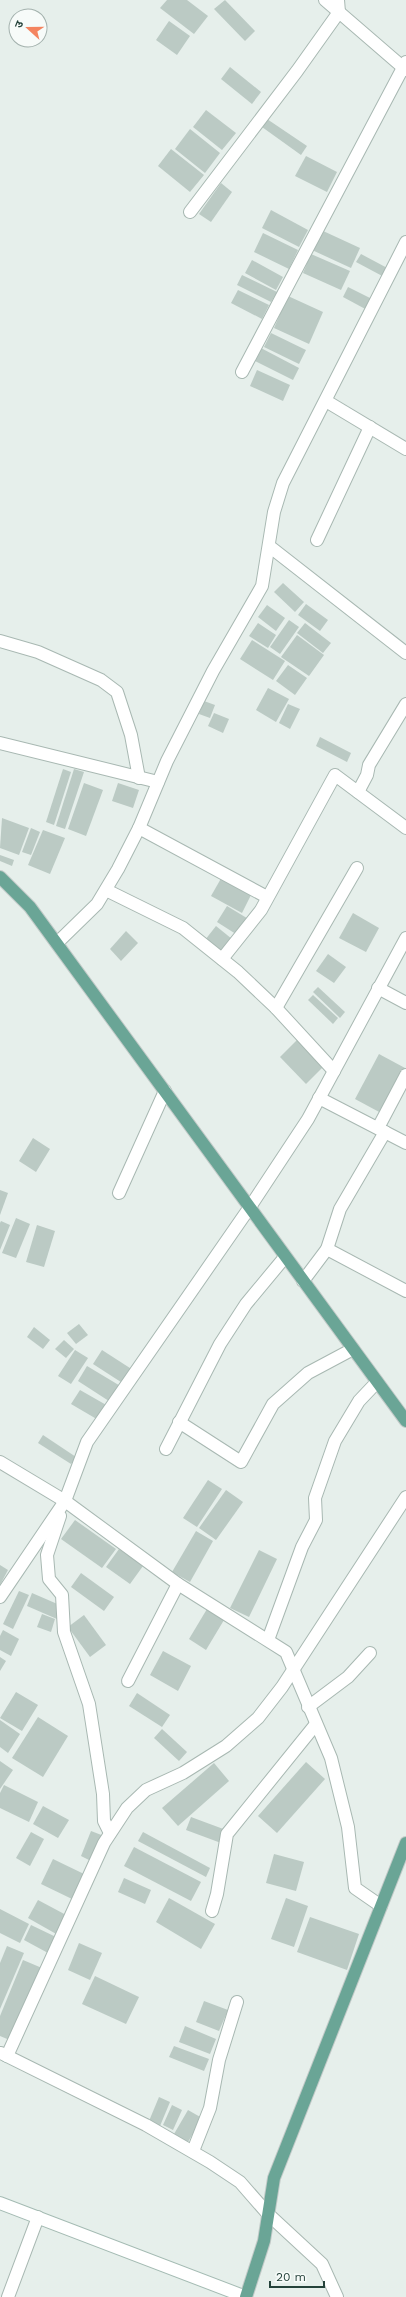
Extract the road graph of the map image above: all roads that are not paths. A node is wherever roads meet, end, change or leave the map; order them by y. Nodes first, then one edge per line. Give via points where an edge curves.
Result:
1 (325, 0) edge
2 (338, 6) edge
3 (405, 67) edge
4 (190, 212) dead end
5 (406, 242) edge
6 (242, 372) dead end
7 (326, 401) junction
8 (370, 427) junction
9 (406, 449) edge
10 (317, 540) dead end
11 (269, 546) junction
12 (0, 641) edge
13 (406, 653) edge
14 (406, 704) edge
15 (0, 743) edge
16 (139, 778) junction
17 (158, 782) junction
18 (358, 792) junction
19 (139, 828) junction
20 (406, 828) edge
21 (357, 868) dead end
22 (0, 878) edge
23 (106, 890) junction
24 (267, 897) junction
25 (406, 938) edge
26 (56, 943) junction
27 (222, 959) junction
28 (378, 988) junction
29 (406, 1003) edge
30 (276, 1008) junction
31 (334, 1071) junction
32 (406, 1075) edge
33 (165, 1091) junction
34 (319, 1098) junction
35 (381, 1130) junction
36 (406, 1143) edge
37 (119, 1193) dead end
38 (250, 1207) junction
39 (327, 1249) junction
40 (286, 1256) junction
41 (303, 1281) junction
42 (406, 1291) edge
43 (353, 1349) junction
44 (377, 1382) junction
45 (406, 1421) edge
46 (179, 1422) junction
47 (166, 1449) dead end
48 (0, 1462) edge
49 (406, 1497) edge
50 (65, 1501) junction
51 (178, 1584) junction
52 (0, 1597) edge
53 (268, 1640) junction
54 (370, 1652) dead end
55 (293, 1671) junction
56 (128, 1681) dead end
57 (308, 1707) junction
58 (316, 1724) junction
59 (110, 1833) junction
60 (406, 1843) edge
61 (381, 1906) junction
62 (212, 1911) dead end
63 (237, 2002) dead end
64 (3, 2054) edge
65 (193, 2151) junction
66 (0, 2203) edge
67 (268, 2214) junction
68 (38, 2217) junction
69 (8, 2297) edge
70 (246, 2297) edge
71 (337, 2297) edge

1 - 2 street
2 - 3 street
2 - 4 street via 297,71
3 - 6 street
5 - 7 street
7 - 8 street
7 - 11 street via 283,482 274,512
8 - 9 street
8 - 10 street
11 - 13 street
11 - 17 street via 262,586 213,671
12 - 16 street via 101,680 117,692 131,735
14 - 18 street via 369,765
15 - 16 street
16 - 17 street
17 - 19 street
18 - 20 street
18 - 24 street via 335,775
19 - 23 street
19 - 24 street
21 - 30 street
22 - 26 main road via 30,907
23 - 26 street via 97,904
23 - 27 street via 183,928
24 - 27 street via 261,910
25 - 28 street
26 - 33 main road
27 - 30 street
28 - 29 street
28 - 31 street
30 - 31 street
31 - 34 street
32 - 35 street
33 - 37 street
33 - 38 main road
34 - 35 street
34 - 38 street
35 - 36 street
35 - 39 street via 340,1209
38 - 40 main road
38 - 50 street via 87,1442
39 - 41 street
39 - 42 street
40 - 41 main road
40 - 46 street via 246,1304 220,1344
41 - 43 main road
43 - 44 main road
43 - 46 street via 308,1373 273,1404 242,1462
44 - 45 main road
44 - 53 street via 359,1401 335,1440 315,1498 316,1520 302,1547
46 - 47 street
48 - 50 street
49 - 55 street
50 - 51 street
50 - 52 street
50 - 59 street via 47,1555 49,1579 62,1595 64,1632 88,1704 103,1794 104,1821
51 - 53 street
51 - 56 street
53 - 55 street via 286,1652
54 - 57 street via 348,1677
55 - 57 street
55 - 59 street via 258,1718 226,1746 183,1773 146,1790 126,1808
57 - 58 street
58 - 61 street via 331,1758 348,1827 355,1888
58 - 62 street via 227,1834
59 - 64 street
60 - 61 main road
61 - 67 main road via 274,2178
63 - 65 street via 219,2060 210,2108
64 - 65 street
65 - 67 street via 240,2182
66 - 68 street
67 - 70 main road via 264,2241
67 - 71 street via 322,2264
68 - 69 street
68 - 70 street

